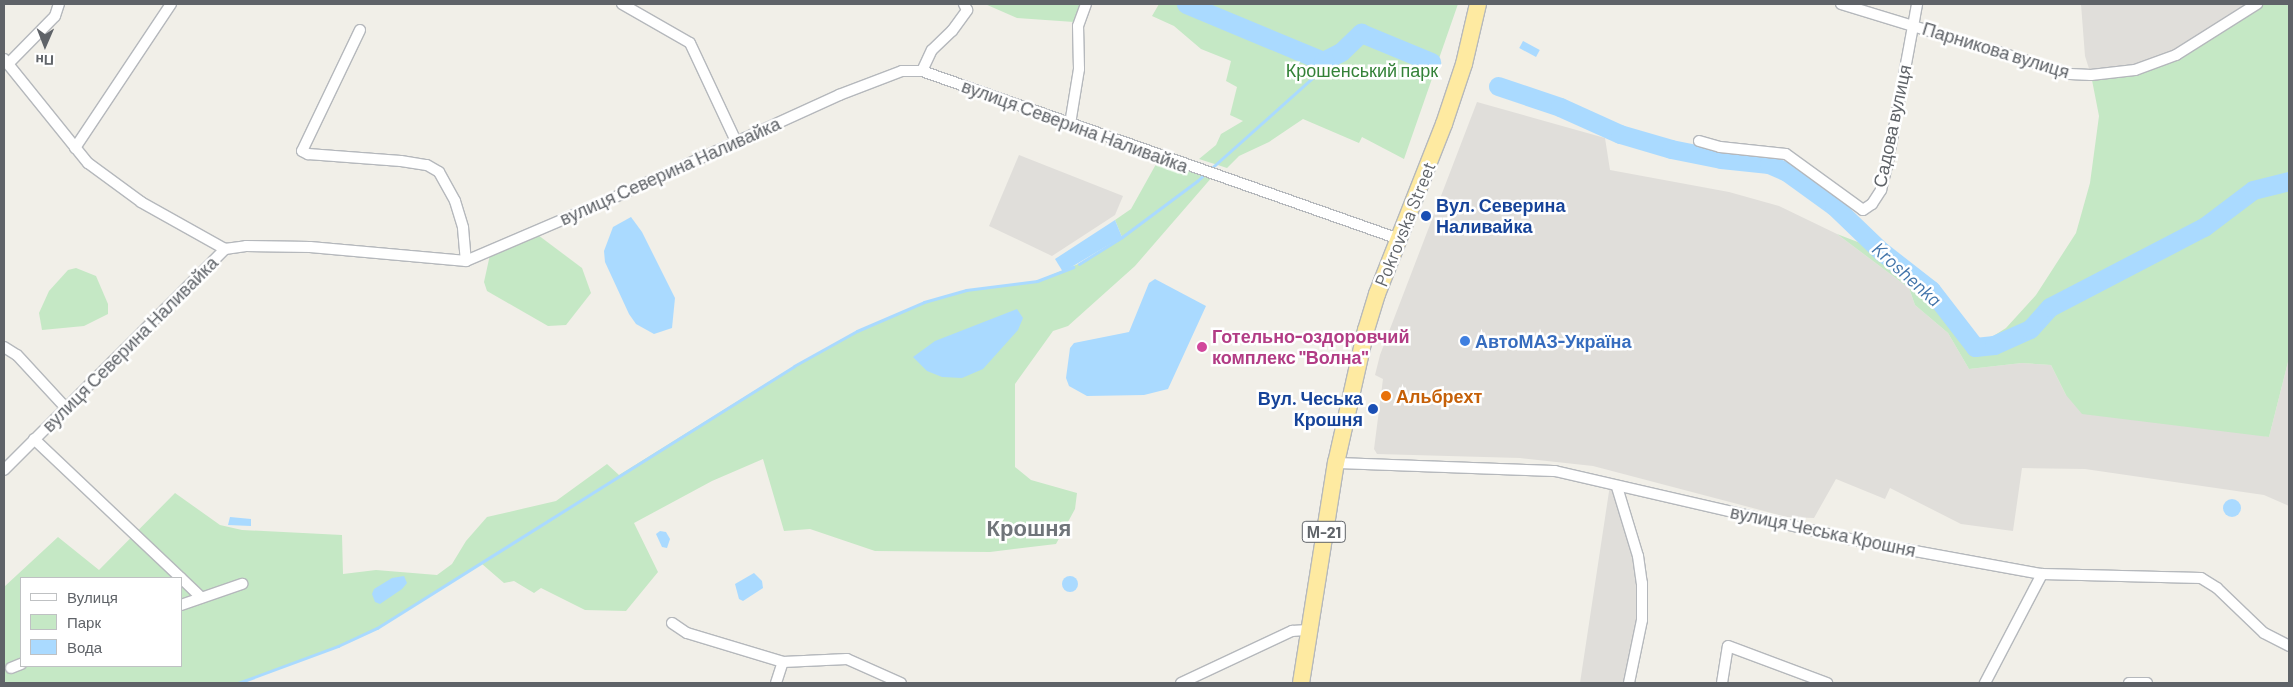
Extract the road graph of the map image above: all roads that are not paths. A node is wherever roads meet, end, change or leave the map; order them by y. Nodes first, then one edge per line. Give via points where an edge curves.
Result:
1 (59, 4) edge
2 (171, 4) edge
3 (622, 4) edge
4 (964, 4) edge
5 (1086, 4) edge
6 (1478, 4) edge
7 (1841, 4) edge
8 (1917, 4) edge
9 (2257, 4) edge
10 (1912, 25) junction
11 (360, 30) dead end
12 (6, 62) edge
13 (922, 71) junction
14 (1070, 124) junction
15 (736, 141) junction
16 (1699, 141) dead end
17 (75, 148) junction
18 (1399, 239) junction
19 (225, 249) junction
20 (466, 261) junction
21 (4, 347) edge
22 (64, 407) junction
23 (34, 439) junction
24 (1336, 463) junction
25 (4, 470) edge
26 (1617, 487) junction
27 (2042, 574) junction
28 (180, 577) edge
29 (182, 579) edge
30 (242, 584) dead end
31 (201, 597) junction
32 (182, 605) edge
33 (672, 623) dead end
34 (1308, 630) junction
35 (2289, 646) edge
36 (783, 662) junction
37 (20, 664) edge
38 (11, 668) dead end
39 (776, 683) edge
40 (901, 683) edge
41 (1181, 683) edge
42 (1301, 683) edge
43 (1629, 683) edge
44 (1722, 683) edge
45 (1827, 683) edge
46 (1985, 683) edge
47 (2129, 683) edge
48 (2148, 683) edge

1 - 12 street via 54,16
2 - 17 street
3 - 15 street via 690,44
4 - 13 street via 967,10 952,31 932,50
5 - 14 street via 1078,26 1079,69
6 - 18 highway, Pokrovska Street / М-21 via 1444,124
7 - 10 street, Парникова вулиця
8 - 10 street, Садова вулиця
9 - 10 street, Парникова вулиця via 2176,55 2135,70 2091,75 2070,74
10 - 16 street, Садова вулиця via 1896,124 1881,190 1872,204 1863,210 1786,154 1728,148
11 - 20 street via 302,151 401,161 426,165 439,172 455,201 463,228
12 - 17 street
13 - 14 street, вулиця Северина Наливайка
13 - 15 street, вулиця Северина Наливайка via 893,74
14 - 18 street, вулиця Северина Наливайка
15 - 20 street, вулиця Северина Наливайка via 611,200
17 - 19 street via 114,185
18 - 24 highway, Pokrovska Street / М-21 via 1366,330
19 - 20 street, вулиця Северина Наливайка via 246,246 310,247
19 - 22 street, вулиця Северина Наливайка
21 - 22 street via 17,355
22 - 23 street, вулиця Северина Наливайка
23 - 25 street, вулиця Северина Наливайка
23 - 28 street
24 - 26 street, вулиця Чеська Крошня via 1555,471
24 - 34 highway, Pokrovska Street / М-21
26 - 27 street, вулиця Чеська Крошня via 1849,539
26 - 43 street via 1638,556 1642,583 1642,620
27 - 35 street, вулиця Чеська Крошня via 2201,578 2217,588 2264,633
27 - 46 street
29 - 31 street
30 - 31 street
31 - 32 street
33 - 36 street via 687,632
34 - 41 street via 1292,631
34 - 42 highway, Pokrovska Street / М-21
36 - 39 street
36 - 40 street via 847,659
37 - 38 street
44 - 45 street via 1728,646
47 - 48 street

